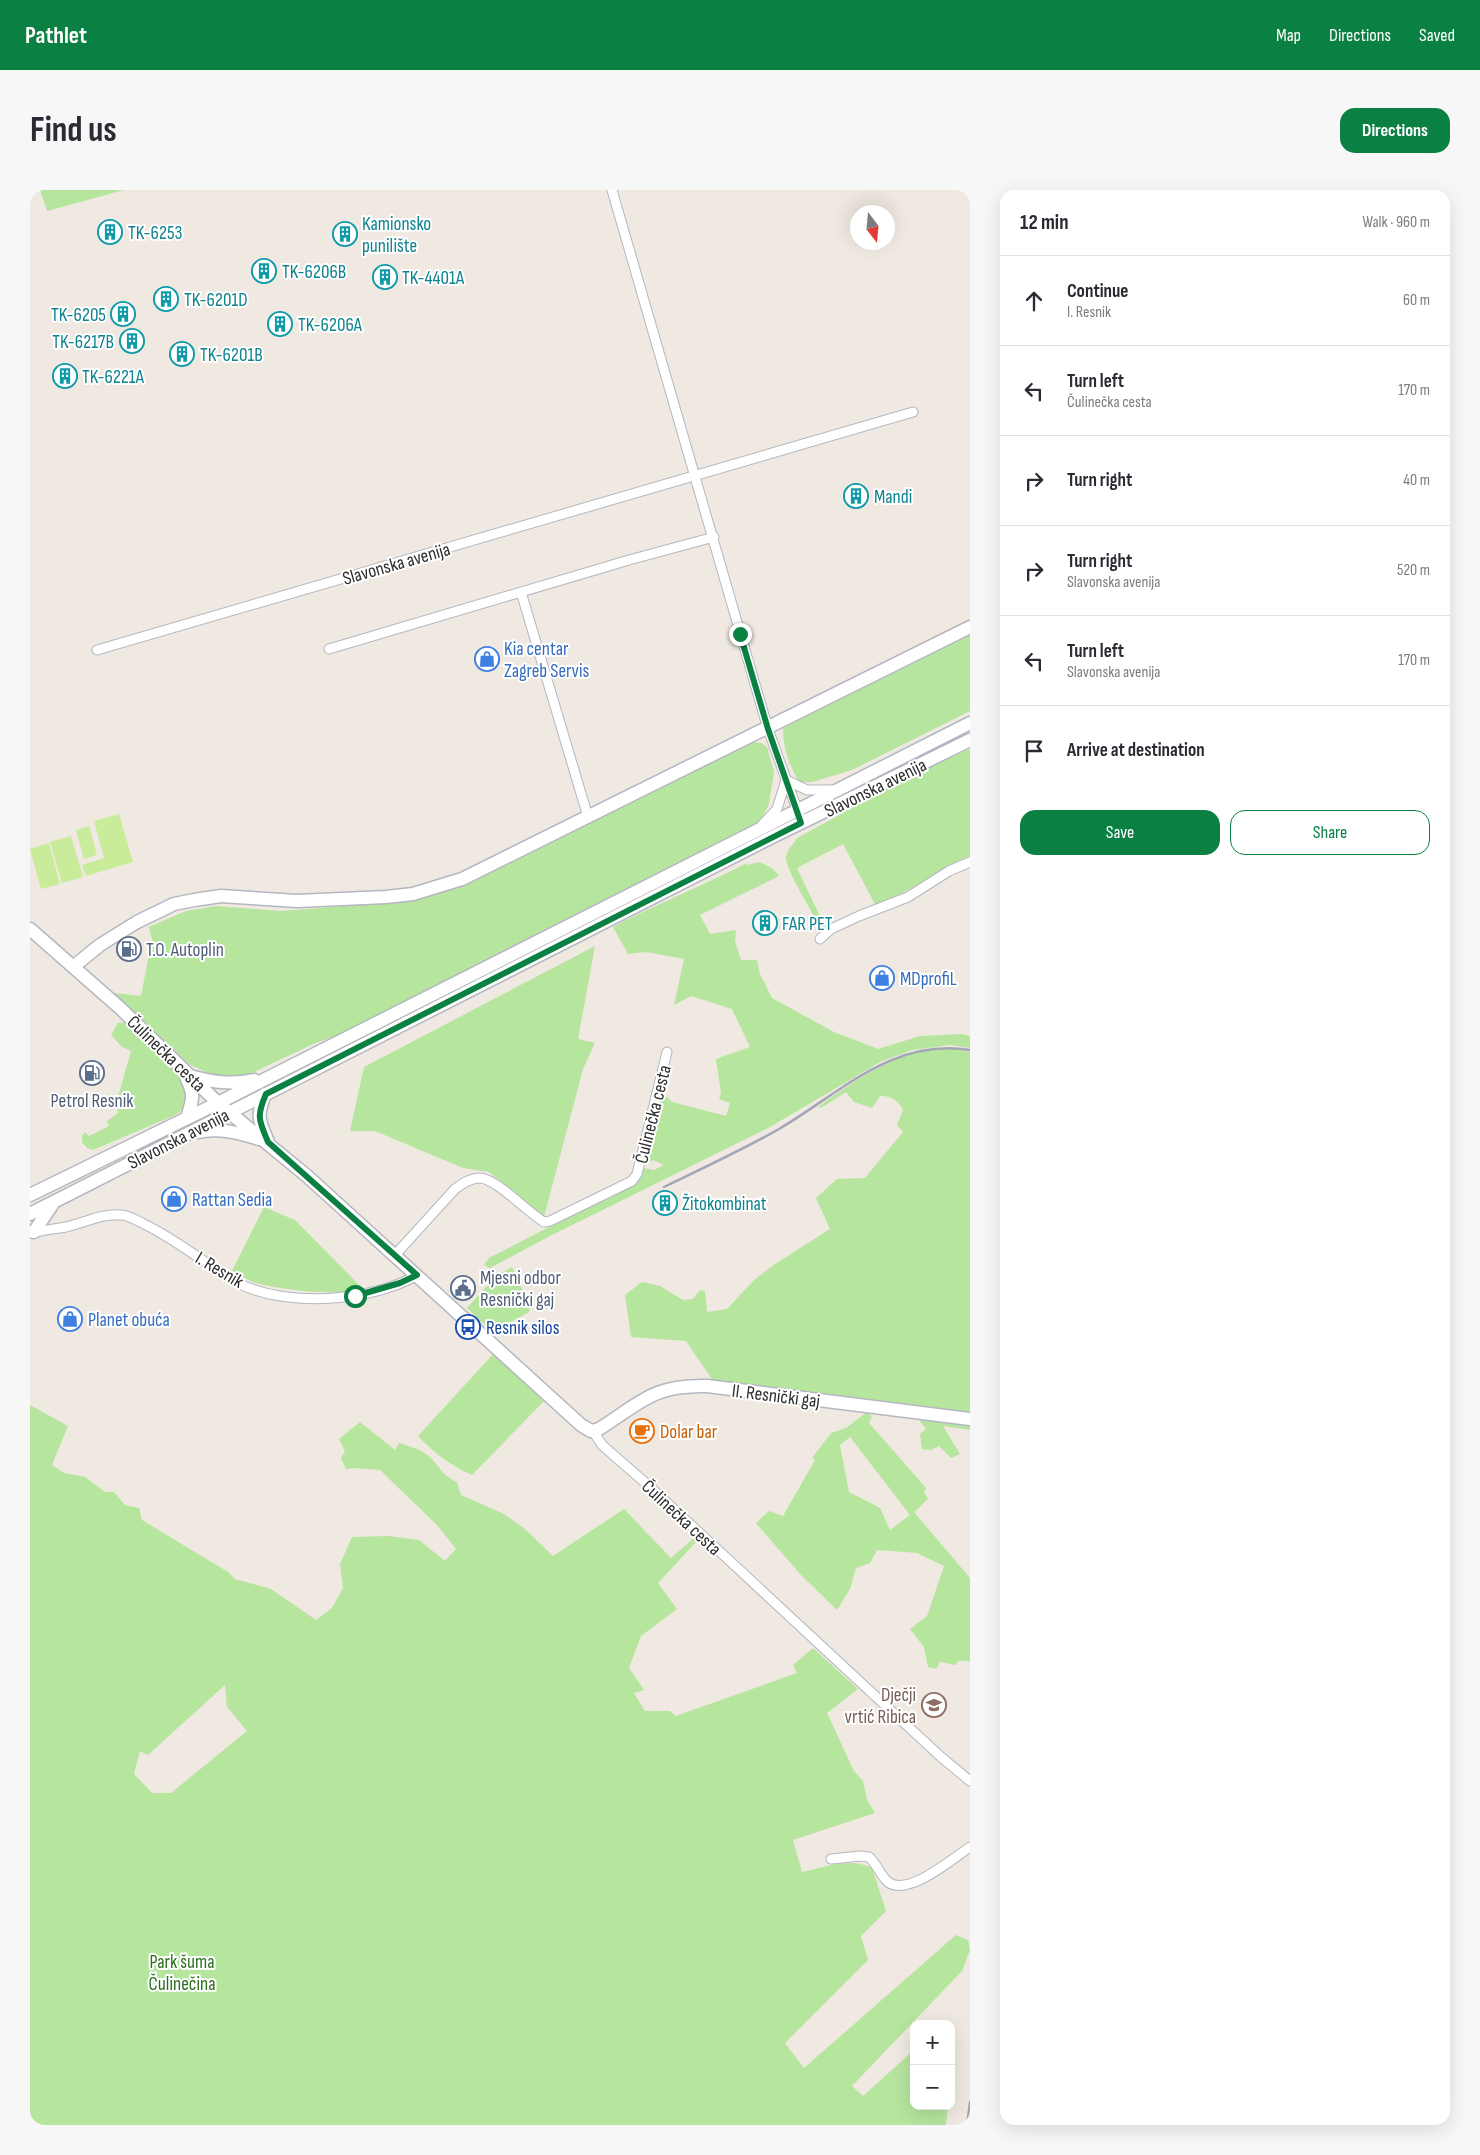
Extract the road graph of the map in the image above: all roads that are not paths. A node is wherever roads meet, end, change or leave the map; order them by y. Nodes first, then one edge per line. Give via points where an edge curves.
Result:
1 (612, 190) edge
2 (913, 412) dead end
3 (695, 475) junction
4 (714, 537) junction
5 (521, 592) junction
6 (970, 627) edge
7 (329, 649) dead end
8 (97, 650) dead end
9 (970, 723) edge
10 (768, 729) junction
11 (970, 740) edge
12 (786, 780) junction
13 (835, 790) junction
14 (798, 810) junction
15 (588, 817) junction
16 (801, 823) junction
17 (759, 829) junction
18 (970, 862) edge
19 (30, 929) edge
20 (820, 939) dead end
21 (73, 967) junction
22 (667, 1052) dead end
23 (186, 1073) junction
24 (266, 1077) junction
25 (266, 1094) junction
26 (218, 1103) junction
27 (229, 1112) junction
28 (187, 1118) junction
29 (180, 1136) junction
30 (268, 1142) junction
31 (30, 1195) edge
32 (56, 1200) junction
33 (30, 1214) edge
34 (32, 1233) edge
35 (395, 1255) junction
36 (417, 1275) junction
37 (970, 1419) edge
38 (593, 1431) junction
39 (970, 1781) edge
40 (970, 1848) edge
41 (832, 1859) dead end

1 - 3 street, Slavonska avenija
2 - 3 street, Slavonska avenija
3 - 4 street, Slavonska avenija
3 - 8 street, Slavonska avenija
4 - 5 street
4 - 10 street, Slavonska avenija
5 - 7 street
5 - 15 street
6 - 10 main road
9 - 13 main road, Slavonska avenija
10 - 12 street, Slavonska avenija
10 - 15 main road
11 - 16 main road, Slavonska avenija
12 - 13 street, Slavonska avenija via 807,790
12 - 14 street, Slavonska avenija
12 - 17 street, Slavonska avenija via 777,809
13 - 14 main road, Slavonska avenija
14 - 16 street
14 - 17 main road, Slavonska avenija
15 - 21 main road via 454,882 413,894 268,900 221,896 174,904 136,922
16 - 25 main road, Slavonska avenija
17 - 24 main road, Slavonska avenija
18 - 20 street via 908,897 831,929
19 - 21 main road, Čulinečka cesta
21 - 23 main road, Čulinečka cesta
22 - 35 street, Čulinečka cesta via 637,1174 632,1181 544,1222 491,1181 479,1178 466,1181
23 - 24 main road via 211,1081 234,1083
23 - 26 main road, Čulinečka cesta
23 - 28 main road via 193,1094
24 - 26 main road, Slavonska avenija
25 - 27 main road, Slavonska avenija
25 - 30 main road via 259,1117
26 - 27 main road, Čulinečka cesta
26 - 28 main road, Slavonska avenija
27 - 29 main road, Slavonska avenija
27 - 30 main road, Čulinečka cesta
28 - 31 main road, Slavonska avenija
29 - 30 main road via 208,1130 232,1132
29 - 32 main road, Slavonska avenija
30 - 35 main road, Čulinečka cesta
32 - 33 main road, Slavonska avenija
32 - 34 main road
34 - 36 street, I. Resnik via 123,1214 154,1228 237,1282 278,1295 304,1298 360,1296
35 - 36 main road, Čulinečka cesta
36 - 38 main road, Čulinečka cesta via 581,1424
37 - 38 main road, II. Resnički gaj via 688,1386 645,1397
38 - 39 street, Čulinečka cesta via 602,1445
40 - 41 street via 919,1881 903,1886 888,1882 869,1857

